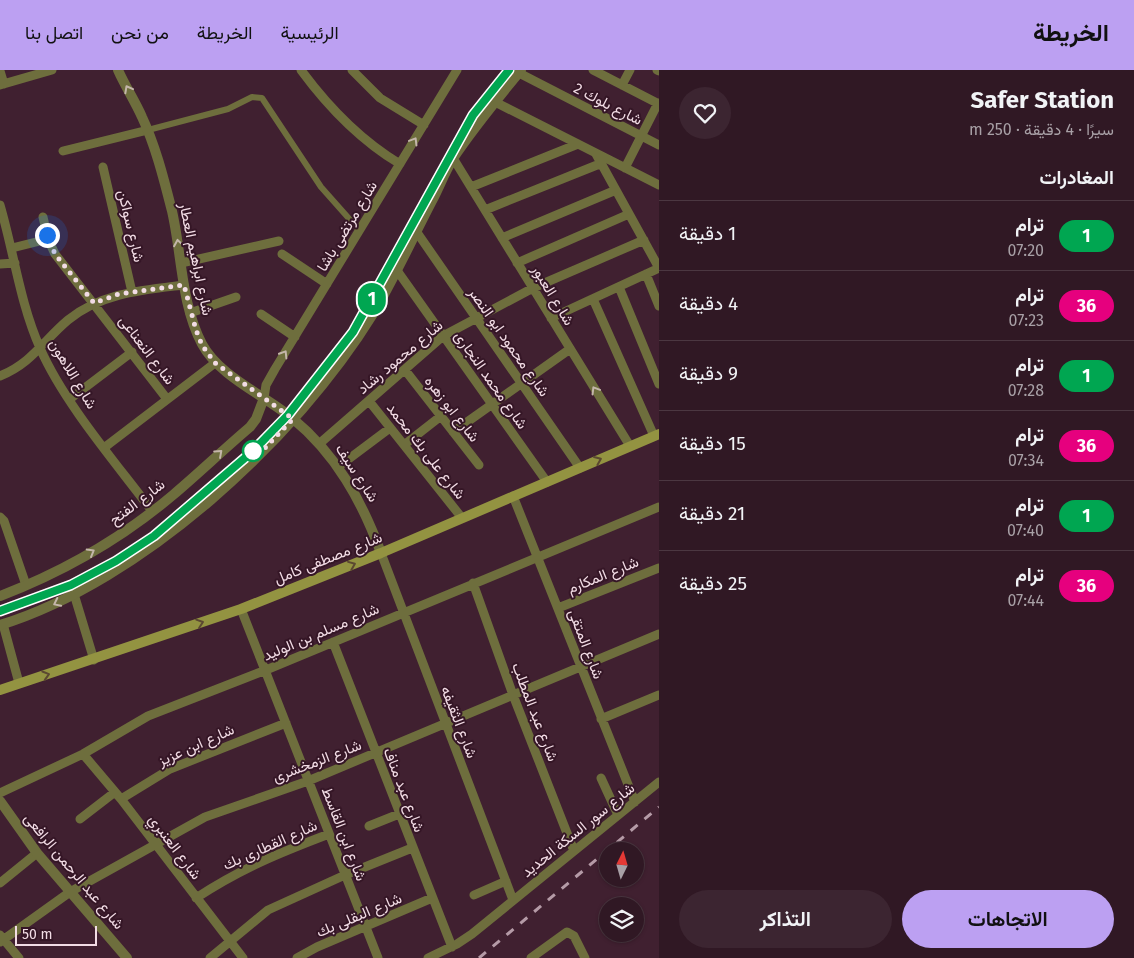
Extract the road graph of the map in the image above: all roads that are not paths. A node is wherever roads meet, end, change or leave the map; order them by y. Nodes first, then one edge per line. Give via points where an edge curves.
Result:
1 (49, 70) edge
2 (118, 70) edge
3 (301, 70) edge
4 (352, 70) edge
5 (458, 70) edge
6 (593, 70) edge
7 (630, 70) edge
8 (0, 71) edge
9 (520, 71) edge
10 (2, 84) edge
11 (622, 85) junction
12 (495, 102) junction
13 (659, 104) edge
14 (424, 125) junction
15 (148, 130) junction
16 (642, 136) junction
17 (578, 144) junction
18 (659, 145) edge
19 (63, 151) dead end
20 (596, 153) junction
21 (453, 158) junction
22 (602, 163) junction
23 (400, 164) junction
24 (103, 167) dead end
25 (625, 168) junction
26 (659, 185) edge
27 (471, 187) junction
28 (616, 190) junction
29 (0, 205) edge
30 (485, 210) junction
31 (629, 214) junction
32 (43, 217) dead end
33 (360, 231) junction
34 (416, 231) junction
35 (502, 238) junction
36 (48, 239) junction
37 (644, 240) junction
38 (278, 241) dead end
39 (12, 248) junction
40 (282, 254) dead end
41 (15, 262) junction
42 (181, 263) junction
43 (517, 263) junction
44 (0, 264) edge
45 (659, 268) edge
46 (396, 269) junction
47 (646, 274) junction
48 (327, 284) junction
49 (184, 285) junction
50 (619, 287) junction
51 (533, 288) junction
52 (132, 292) junction
53 (236, 297) dead end
54 (593, 299) junction
55 (94, 303) junction
56 (659, 306) edge
57 (190, 313) junction
58 (260, 314) dead end
59 (476, 318) junction
60 (551, 318) junction
61 (443, 336) junction
62 (295, 337) junction
63 (40, 349) junction
64 (570, 350) junction
65 (132, 352) junction
66 (215, 363) junction
67 (404, 370) junction
68 (0, 376) edge
69 (522, 384) junction
70 (659, 384) edge
71 (264, 398) junction
72 (70, 399) junction
73 (167, 400) junction
74 (369, 401) junction
75 (492, 405) junction
76 (441, 416) junction
77 (293, 419) junction
78 (390, 428) junction
79 (453, 432) junction
80 (656, 435) edge
81 (319, 444) junction
82 (404, 445) junction
83 (630, 446) junction
84 (105, 447) junction
85 (479, 465) dead end
86 (338, 467) junction
87 (580, 468) junction
88 (547, 482) junction
89 (513, 496) junction
90 (659, 507) edge
91 (152, 511) junction
92 (0, 517) edge
93 (462, 518) junction
94 (381, 553) junction
95 (538, 556) junction
96 (659, 568) edge
97 (473, 583) junction
98 (26, 585) junction
99 (74, 594) junction
100 (0, 596) edge
101 (558, 608) junction
102 (242, 609) junction
103 (402, 613) junction
104 (1, 624) edge
105 (659, 634) edge
106 (333, 642) junction
107 (94, 660) junction
108 (580, 667) junction
109 (266, 670) junction
110 (19, 683) junction
111 (0, 690) edge
112 (513, 695) junction
113 (659, 695) edge
114 (601, 719) junction
115 (445, 722) junction
116 (286, 723) junction
117 (375, 753) junction
118 (83, 754) junction
119 (601, 778) dead end
120 (308, 781) junction
121 (659, 782) edge
122 (0, 793) edge
123 (118, 796) junction
124 (0, 801) edge
125 (635, 802) junction
126 (399, 814) junction
127 (618, 815) junction
128 (80, 819) dead end
129 (368, 826) dead end
130 (329, 834) junction
131 (155, 844) junction
132 (412, 848) junction
133 (574, 851) junction
134 (37, 853) junction
135 (345, 875) junction
136 (506, 881) junction
137 (0, 884) edge
138 (70, 892) junction
139 (474, 895) dead end
140 (196, 898) junction
141 (432, 898) junction
142 (513, 900) junction
143 (364, 927) junction
144 (1, 938) edge
145 (229, 940) junction
146 (452, 947) junction
147 (19, 958) edge
148 (127, 958) edge
149 (210, 958) edge
150 (243, 958) edge
151 (297, 958) edge
152 (378, 958) edge
153 (428, 958) edge
154 (531, 958) edge
155 (585, 958) edge

1 - 10 street
15 -> 2 street, شارع ابراهيم العطار
3 - 23 street via 348,125
4 - 14 street via 380,98
5 - 14 street, شارع مرتضى باشا
6 - 11 street
7 - 11 street
8 - 10 street
9 - 12 street
9 - 16 street, شارع بلوك 2
11 - 13 street
12 - 17 street
12 - 21 street
13 - 16 street
23 -> 14 street, شارع مرتضى باشا
15 - 19 street
15 - 33 street via 228,109 252,97 262,98 321,187
42 -> 15 street, شارع ابراهيم العطار via 166,190
16 - 18 street, شارع بلوك 2
16 - 25 street
17 - 20 street
17 - 27 street
20 - 22 street
20 - 25 street
21 - 27 street, شارع العبور
21 - 34 street
22 - 28 street
22 - 30 street
23 - 33 street, شارع مرتضى باشا
24 - 52 street, شارع سواكن
25 - 26 street
27 - 30 street, شارع العبور
28 - 31 street
28 - 35 street
29 - 39 street, شارع اللاهون
30 - 35 street, شارع العبور
31 - 37 street
31 - 43 street
32 - 36 street, شارع النعناعى
33 - 48 street, شارع مرتضى باشا
34 - 46 street
34 - 59 street, شارع محمود ابو النصر
35 - 43 street, شارع العبور
36 - 39 street
36 - 55 street, شارع النعناعى via 59,260
37 - 45 street
37 - 51 street, شارع محمود رشاد
38 - 42 street
39 - 41 street, شارع اللاهون
40 - 48 street
41 - 44 street
41 - 63 street, شارع اللاهون via 29,321
42 - 49 street, شارع ابراهيم العطار
43 - 51 street, شارع العبور
45 - 47 street
46 - 61 street, شارع محمد النجارى
46 - 77 street via 350,350
47 - 50 street
47 - 56 street
48 - 62 street, شارع مرتضى باشا
49 - 52 street
49 - 57 street, شارع ابراهيم العطار
50 - 54 street
50 - 70 street
51 - 59 street, شارع محمود رشاد
51 - 60 street, شارع العبور
52 - 55 street
53 - 57 street
54 - 60 street
54 - 80 street
55 - 63 street via 66,322
55 - 65 street, شارع النعناعى
57 - 66 street, شارع ابراهيم العطار via 202,345
58 - 62 street
59 - 61 street, شارع محمود رشاد
59 - 69 street, شارع محمود ابو النصر
60 - 64 street, شارع العبور
61 - 67 street, شارع محمود رشاد
61 - 75 street, شارع محمد النجارى
71 -> 62 street, شارع مرتضى باشا via 270,377
63 - 68 street via 21,366
63 - 72 street, شارع اللاهون
64 - 69 street
83 -> 64 street, شارع العبور
65 - 72 street
65 - 73 street, شارع النعناعى
66 - 71 street, شارع ابراهيم العطار
66 - 73 street
67 - 74 street, شارع محمود رشاد
67 - 76 street, شارع ابو زهره
69 - 75 street
69 - 87 street, شارع محمود ابو النصر
71 - 77 street, شارع ابراهيم العطار
91 -> 71 street, شارع الفتح via 250,427
72 - 84 street, شارع اللاهون
73 - 84 street
74 - 78 street, شارع على بك محمد
74 - 81 street, شارع محمود رشاد
75 - 79 street
75 - 88 street, شارع محمد النجارى
76 - 79 street, شارع ابو زهره
76 - 82 street
77 - 81 street, شارع سيف
77 - 99 street via 247,466 195,511 137,557
78 - 82 street, شارع على بك محمد
78 - 86 street
79 - 85 street, شارع ابو زهره
80 - 83 main road, شارع مصطفى كامل
81 - 86 street, شارع سيف
82 - 93 street, شارع على بك محمد
87 -> 83 main road, شارع مصطفى كامل
84 - 91 street, شارع اللاهون
86 - 94 street, شارع سيف via 366,515
87 - 88 main road, شارع مصطفى كامل
88 - 89 main road, شارع مصطفى كامل
89 - 93 main road, شارع مصطفى كامل
89 - 95 street, شارع المتقى
90 - 95 street, شارع مسلم بن الوليد
98 -> 91 street, شارع الفتح via 97,549
92 - 98 street
93 - 94 main road, شارع مصطفى كامل
102 -> 94 main road, شارع مصطفى كامل
94 - 103 street, شارع الثقيفه
95 - 97 street, شارع مسلم بن الوليد
95 - 101 street, شارع المتقى
96 - 101 street, شارع المكارم
97 - 103 street, شارع مسلم بن الوليد
97 - 112 street, شارع عبد المطلب
98 - 100 street, شارع الفتح
99 -> 104 street
99 - 107 street
101 - 108 street, شارع المتقى
107 -> 102 main road, شارع مصطفى كامل
102 - 109 street, شارع ابن القاسط
103 - 106 street, شارع مسلم بن الوليد
103 - 115 street, شارع الثقيفه
104 - 110 street
105 - 108 street, شارع الزمخشرى
106 - 109 street, شارع مسلم بن الوليد
106 - 117 street, شارع عبد مناف
110 -> 107 main road, شارع مصطفى كامل
108 - 112 street, شارع الزمخشرى
108 - 114 street, شارع المتقى
109 - 116 street, شارع ابن القاسط
109 - 118 street, شارع مسلم بن الوليد via 148,716
110 - 111 main road, شارع مصطفى كامل
112 - 115 street, شارع الزمخشرى
112 - 133 street, شارع عبد المطلب
113 - 114 street
114 - 125 street, شارع المتقى
115 - 117 street, شارع الزمخشرى
115 - 136 street, شارع الثقيفه
116 - 120 street, شارع ابن القاسط
116 - 123 street, شارع ابن عزيز via 170,769
117 - 120 street, شارع الزمخشرى
117 - 126 street, شارع عبد مناف
118 - 122 street, شارع مسلم بن الوليد
118 - 123 street, شارع العنبري
119 - 127 street
120 - 130 street, شارع ابن القاسط
120 - 131 street, شارع الزمخشرى via 205,817
121 - 125 street, شارع سور السكة الحديد
123 - 128 street, شارع ابن عزيز
123 - 131 street, شارع العنبري
124 - 134 street, شارع عبد الرحمن الرافعى
125 - 127 street, شارع سور السكة الحديد
126 - 129 street
126 - 132 street, شارع عبد مناف
127 - 133 street, شارع سور السكة الحديد
130 - 135 street, شارع ابن القاسط
130 - 140 street, شارع القطارى بك via 259,861
131 - 138 street, شارع الزمخشرى
131 - 140 street, شارع العنبري
132 - 135 street
132 - 141 street, شارع عبد مناف
133 - 142 street, شارع سور السكة الحديد
134 - 137 street
134 - 138 street, شارع عبد الرحمن الرافعى
135 - 143 street, شارع ابن القاسط
135 - 145 street via 268,910
136 - 139 street
136 - 142 street, شارع الثقيفه
138 - 144 street, شارع الزمخشرى
138 - 148 street, شارع عبد الرحمن الرافعى
140 - 145 street, شارع العنبري
141 - 143 street, شارع البقلى بك
141 - 146 street, شارع عبد مناف
142 - 146 street, شارع سور السكة الحديد
143 - 151 street, شارع البقلى بك
143 - 152 street, شارع ابن القاسط
144 - 147 street
145 - 149 street
145 - 150 street, شارع العنبري
146 - 153 street, شارع سور السكة الحديد
154 - 155 street via 567,932 574,936

